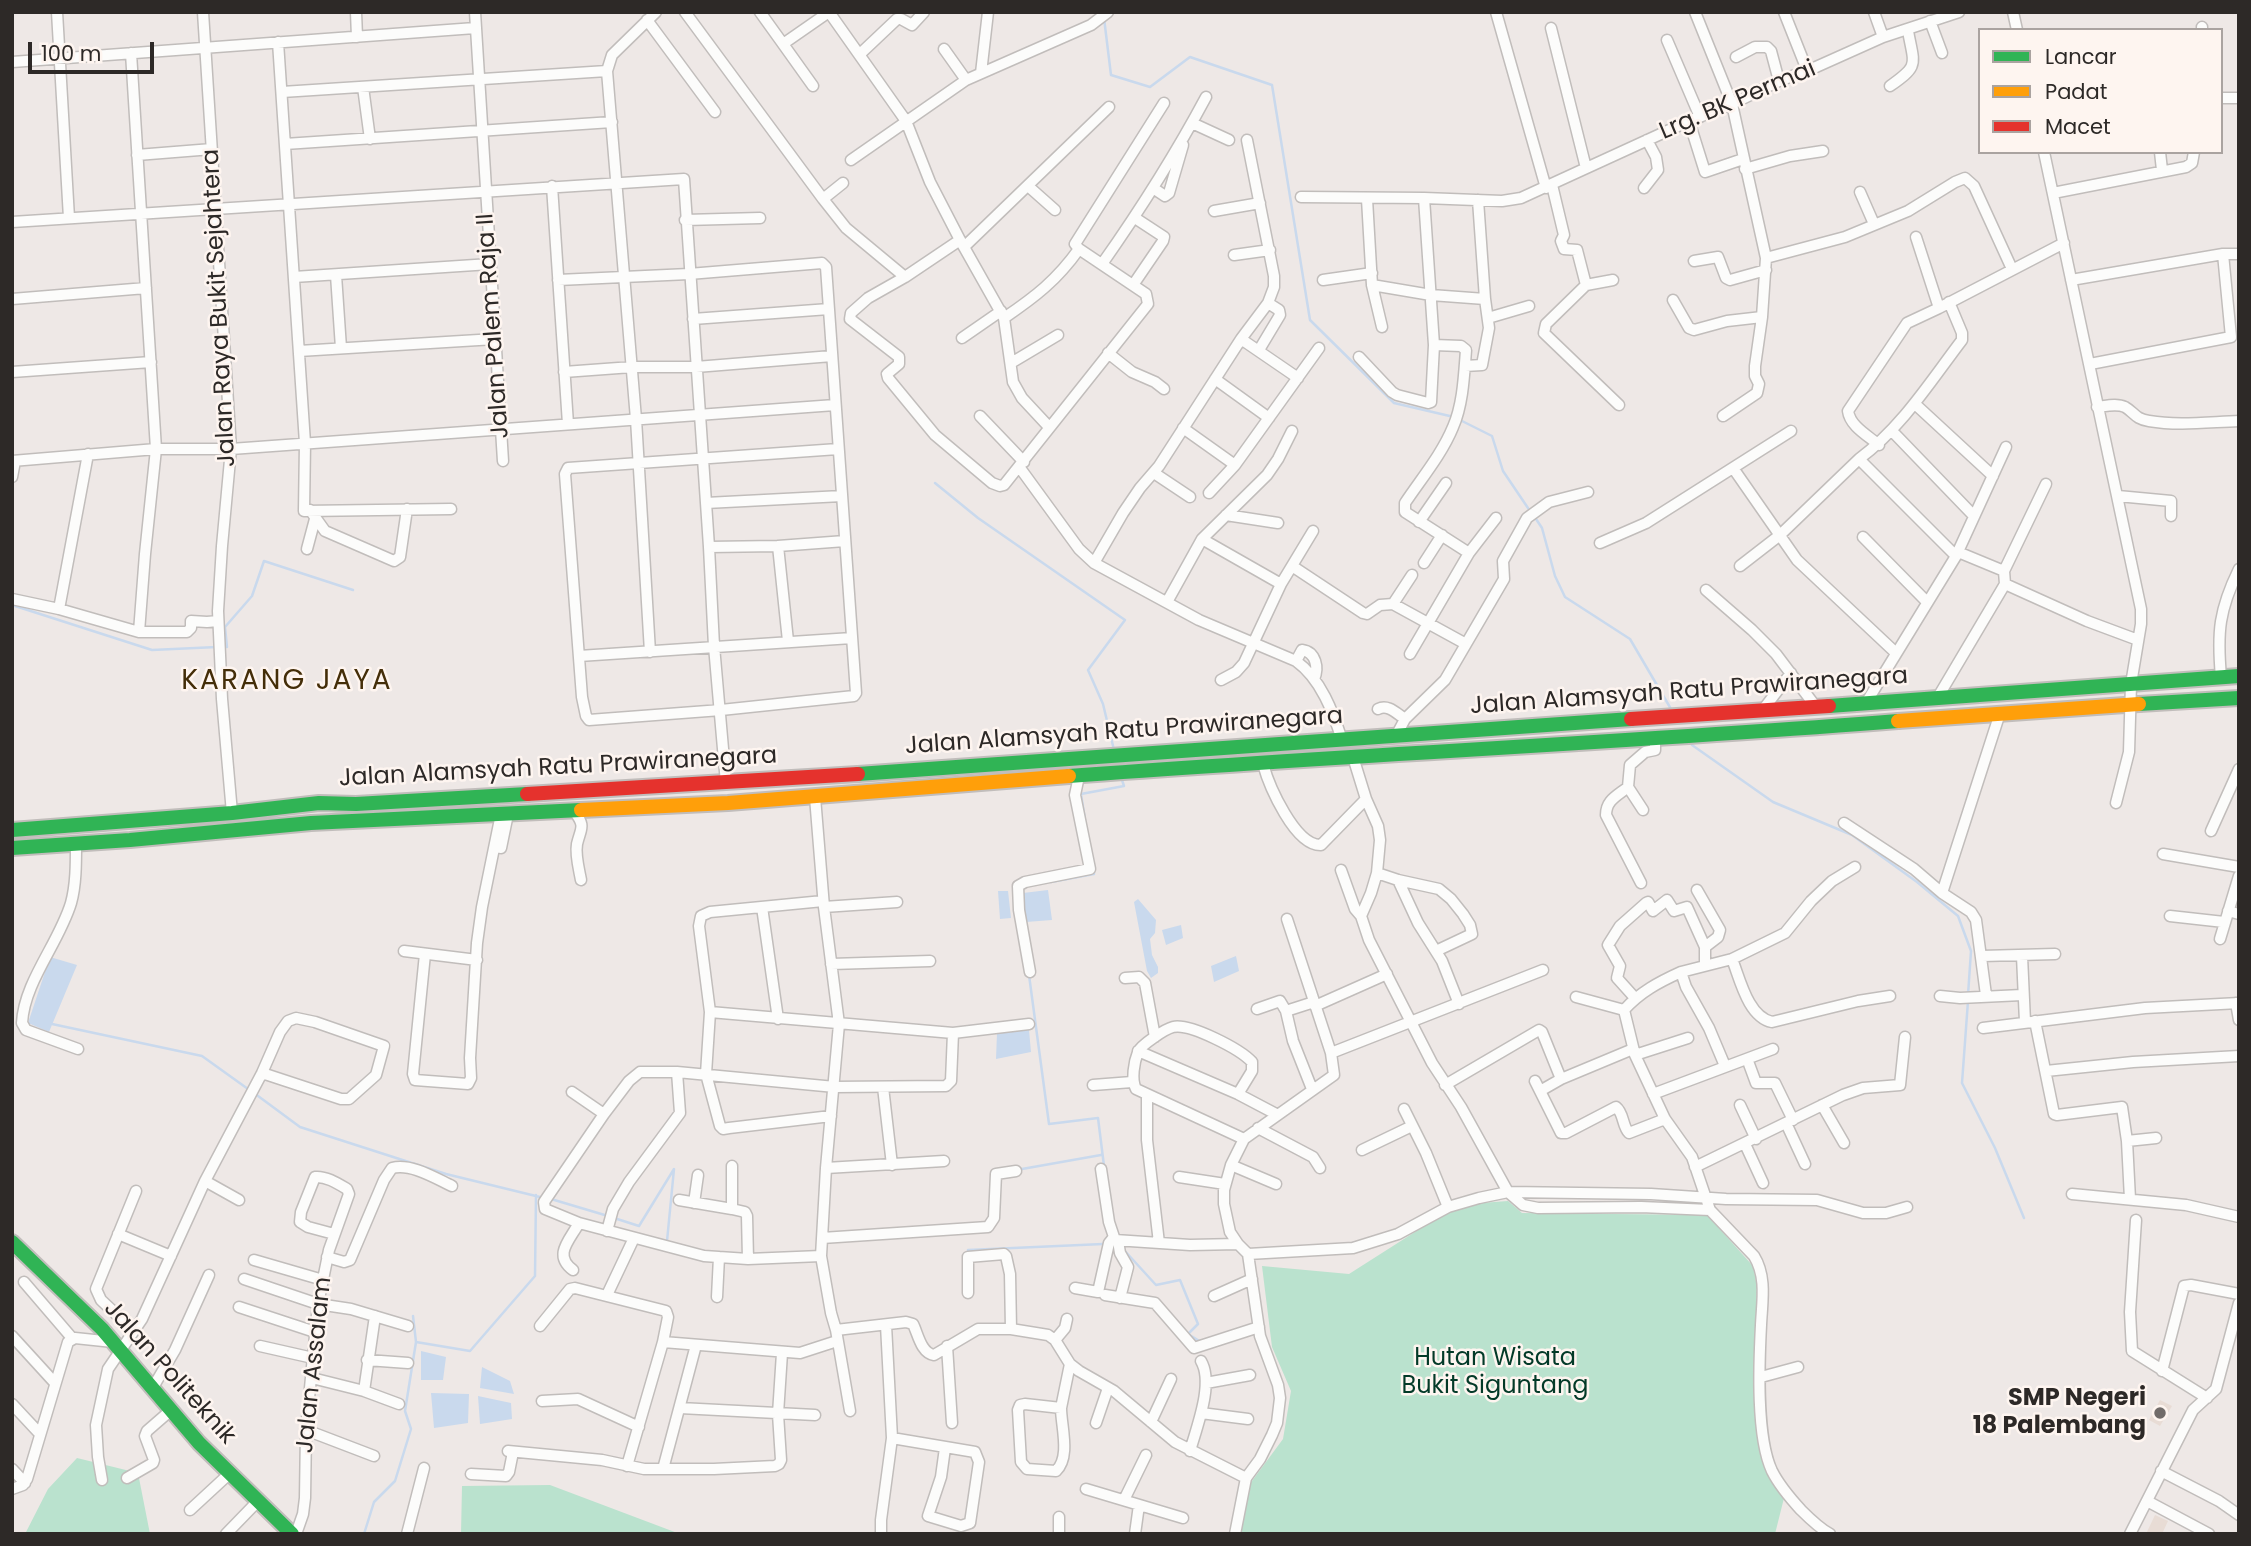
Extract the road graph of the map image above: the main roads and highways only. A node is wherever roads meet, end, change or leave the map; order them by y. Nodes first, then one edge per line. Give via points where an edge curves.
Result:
1 (2239, 676) edge
2 (2239, 698) edge
3 (519, 794) junction
4 (509, 814) junction
5 (12, 830) edge
6 (12, 848) edge
7 (12, 1242) edge
8 (294, 1534) edge

1 - 3 main road, Jalan Alamsyah Ratu Prawiranegara
2 - 4 main road, Jalan Alamsyah Ratu Prawiranegara via 815,797
3 - 4 main road
3 - 5 main road, Jalan Alamsyah Ratu Prawiranegara via 318,803
4 - 6 main road, Jalan Alamsyah Ratu Prawiranegara via 311,823
7 - 8 main road, Jalan Politeknik via 117,1345 229,1474

